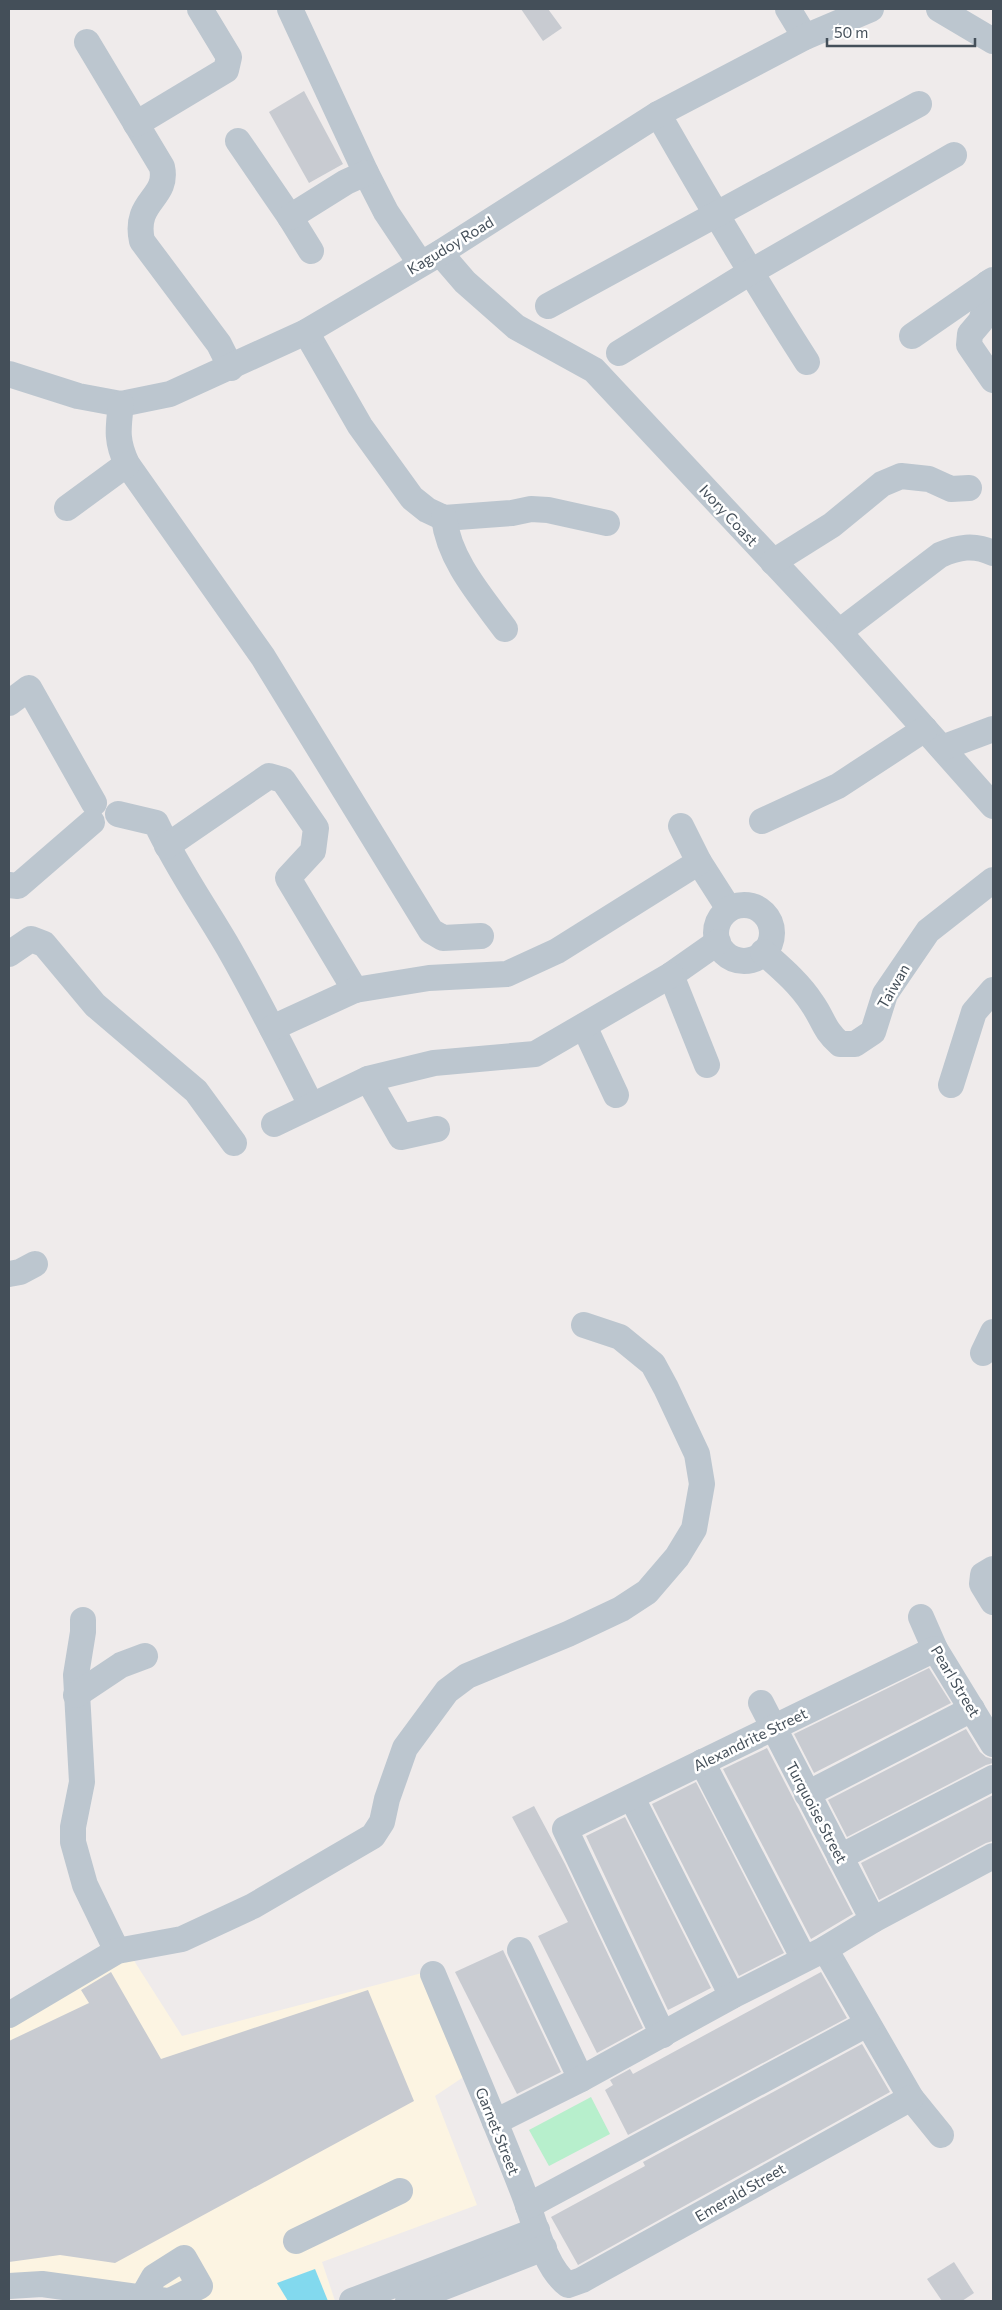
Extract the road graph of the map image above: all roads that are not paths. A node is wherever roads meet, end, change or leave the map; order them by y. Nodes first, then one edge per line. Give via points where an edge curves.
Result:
1 (200, 9) edge
2 (290, 9) edge
3 (788, 9) edge
4 (871, 9) edge
5 (939, 9) edge
6 (805, 37) junction
7 (993, 41) edge
8 (87, 42) dead end
9 (919, 104) dead end
10 (658, 114) junction
11 (136, 124) junction
12 (238, 141) dead end
13 (954, 155) dead end
14 (366, 173) junction
15 (718, 214) junction
16 (290, 217) junction
17 (311, 251) dead end
18 (430, 258) junction
19 (749, 273) junction
20 (991, 281) edge
21 (548, 306) dead end
22 (306, 332) junction
23 (912, 336) dead end
24 (619, 353) dead end
25 (807, 362) dead end
26 (231, 368) junction
27 (9, 374) edge
28 (993, 380) edge
29 (121, 404) junction
30 (127, 464) junction
31 (969, 488) dead end
32 (67, 508) dead end
33 (444, 518) junction
34 (607, 523) dead end
35 (993, 553) edge
36 (773, 562) junction
37 (505, 629) dead end
38 (839, 632) junction
39 (9, 703) edge
40 (925, 729) junction
41 (993, 729) edge
42 (942, 748) junction
43 (991, 802) edge
44 (93, 812) junction
45 (762, 821) dead end
46 (681, 826) dead end
47 (167, 846) junction
48 (699, 862) junction
49 (993, 880) edge
50 (9, 885) edge
51 (728, 909) junction
52 (481, 936) dead end
53 (718, 942) junction
54 (763, 952) junction
55 (9, 954) edge
56 (671, 975) junction
57 (354, 990) junction
58 (993, 990) edge
59 (584, 1026) junction
60 (272, 1028) junction
61 (707, 1065) dead end
62 (368, 1079) junction
63 (951, 1085) dead end
64 (616, 1095) dead end
65 (311, 1105) junction
66 (274, 1124) dead end
67 (437, 1129) dead end
68 (234, 1143) dead end
69 (35, 1264) dead end
70 (9, 1274) edge
71 (584, 1325) dead end
72 (921, 1617) dead end
73 (83, 1620) dead end
74 (935, 1649) junction
75 (146, 1656) dead end
76 (76, 1695) junction
77 (761, 1704) dead end
78 (972, 1709) junction
79 (772, 1727) junction
80 (993, 1744) edge
81 (702, 1762) junction
82 (993, 1778) edge
83 (807, 1794) junction
84 (632, 1798) junction
85 (993, 1856) edge
86 (840, 1857) junction
87 (873, 1920) junction
88 (520, 1950) dead end
89 (117, 1951) junction
90 (814, 1954) junction
91 (433, 1974) dead end
92 (732, 1996) junction
93 (9, 2015) edge
94 (867, 2024) junction
95 (663, 2035) junction
96 (581, 2079) junction
97 (911, 2098) junction
98 (494, 2122) junction
99 (941, 2135) dead end
100 (400, 2191) dead end
101 (528, 2206) junction
102 (540, 2239) junction
103 (296, 2241) dead end
104 (568, 2285) joint
105 (9, 2286) edge
106 (68, 2295) edge
107 (160, 2300) edge
108 (352, 2301) edge
109 (408, 2301) edge

1 - 11 street via 229,57 226,70
2 - 14 street, Ivory Coast
3 - 6 street
4 - 6 street, Kagudoy Road
5 - 7 street
6 - 10 street, Kagudoy Road
8 - 11 street
9 - 15 street
10 - 15 street
10 - 18 street, Kagudoy Road
11 - 26 street via 163,172 160,190 141,215 142,241 219,344
12 - 16 street
13 - 19 street
14 - 16 street
14 - 18 street, Ivory Coast via 386,212
15 - 19 street
15 - 21 street
16 - 17 street
18 - 22 street, Kagudoy Road
18 - 36 street, Ivory Coast via 466,282 516,327 594,370
19 - 24 street
19 - 25 street
20 - 23 street
20 - 28 street via 981,321 970,334 969,345
22 - 26 street, Kagudoy Road
22 - 33 street via 360,426 412,498 426,510
26 - 29 street, Kagudoy Road via 170,394
27 - 29 street, Kagudoy Road via 78,396
29 - 30 street via 117,436
30 - 32 street
30 - 52 street via 262,657 431,931 443,938
31 - 36 street via 951,489 929,479 901,476 882,484 832,525
33 - 34 street via 512,514 531,509 568,513
33 - 37 street via 446,535 469,580
35 - 38 street via 974,546 956,548 940,555
36 - 38 street, Ivory Coast
38 - 40 street, Ivory Coast
39 - 44 street via 29,688
40 - 42 street, Ivory Coast
40 - 45 street via 838,786
41 - 42 street
42 - 43 street, Ivory Coast
44 - 47 street via 102,799 110,800 118,814 156,822
44 - 50 street via 18,886
46 - 48 street
47 - 57 street via 269,776 283,780 316,828 313,852 288,878
47 - 60 street
48 - 51 street
48 - 57 street via 557,951 507,974 429,978
49 - 54 street, Taiwan via 928,931 885,994 873,1032 855,1044 840,1044 828,1034 800,987
51 - 53 street via 717,924
51 - 54 street via 746,905 762,912 771,928 768,945
53 - 54 street via 722,950 738,960 756,958
53 - 56 street
55 - 68 street via 31,939 44,944 95,1005 196,1091
56 - 59 street
56 - 61 street
57 - 60 street
58 - 63 street via 974,1012
59 - 62 street via 535,1054 434,1063
59 - 64 street
60 - 65 street
62 - 65 street
62 - 67 street via 401,1137
65 - 66 street
69 - 70 street
71 - 89 street via 620,1337 653,1364 697,1454 702,1484 694,1529 677,1557 647,1592 621,1609 467,1676 447,1690 405,1748 382,1822 373,1836 253,1906 182,1938
72 - 74 street, Pearl Street
73 - 76 street
74 - 78 street, Pearl Street
74 - 79 street, Alexandrite Street
75 - 76 street via 120,1665
76 - 89 street via 82,1782 73,1842 85,1884
77 - 79 street, Turquoise Street
78 - 80 street, Pearl Street
78 - 83 street
79 - 81 street, Alexandrite Street
79 - 83 street, Turquoise Street
81 - 84 street, Alexandrite Street
81 - 90 street
82 - 86 street
83 - 86 street, Turquoise Street
84 - 92 street
84 - 95 street, Alexandrite Street via 564,1829
85 - 87 street
86 - 87 street, Turquoise Street
87 - 90 street
88 - 96 street
89 - 93 street
90 - 92 street
90 - 94 street
91 - 98 street, Garnet Street
92 - 95 street
94 - 97 street
94 - 101 street
95 - 96 street
96 - 98 street
97 - 99 street
97 - 104 street, Emerald Street
98 - 101 street, Garnet Street
100 - 103 street
101 - 102 street, Garnet Street
102 - 104 street, Garnet Street via 558,2277
102 - 108 street
102 - 109 street
105 - 106 street via 42,2284
106 - 107 street

